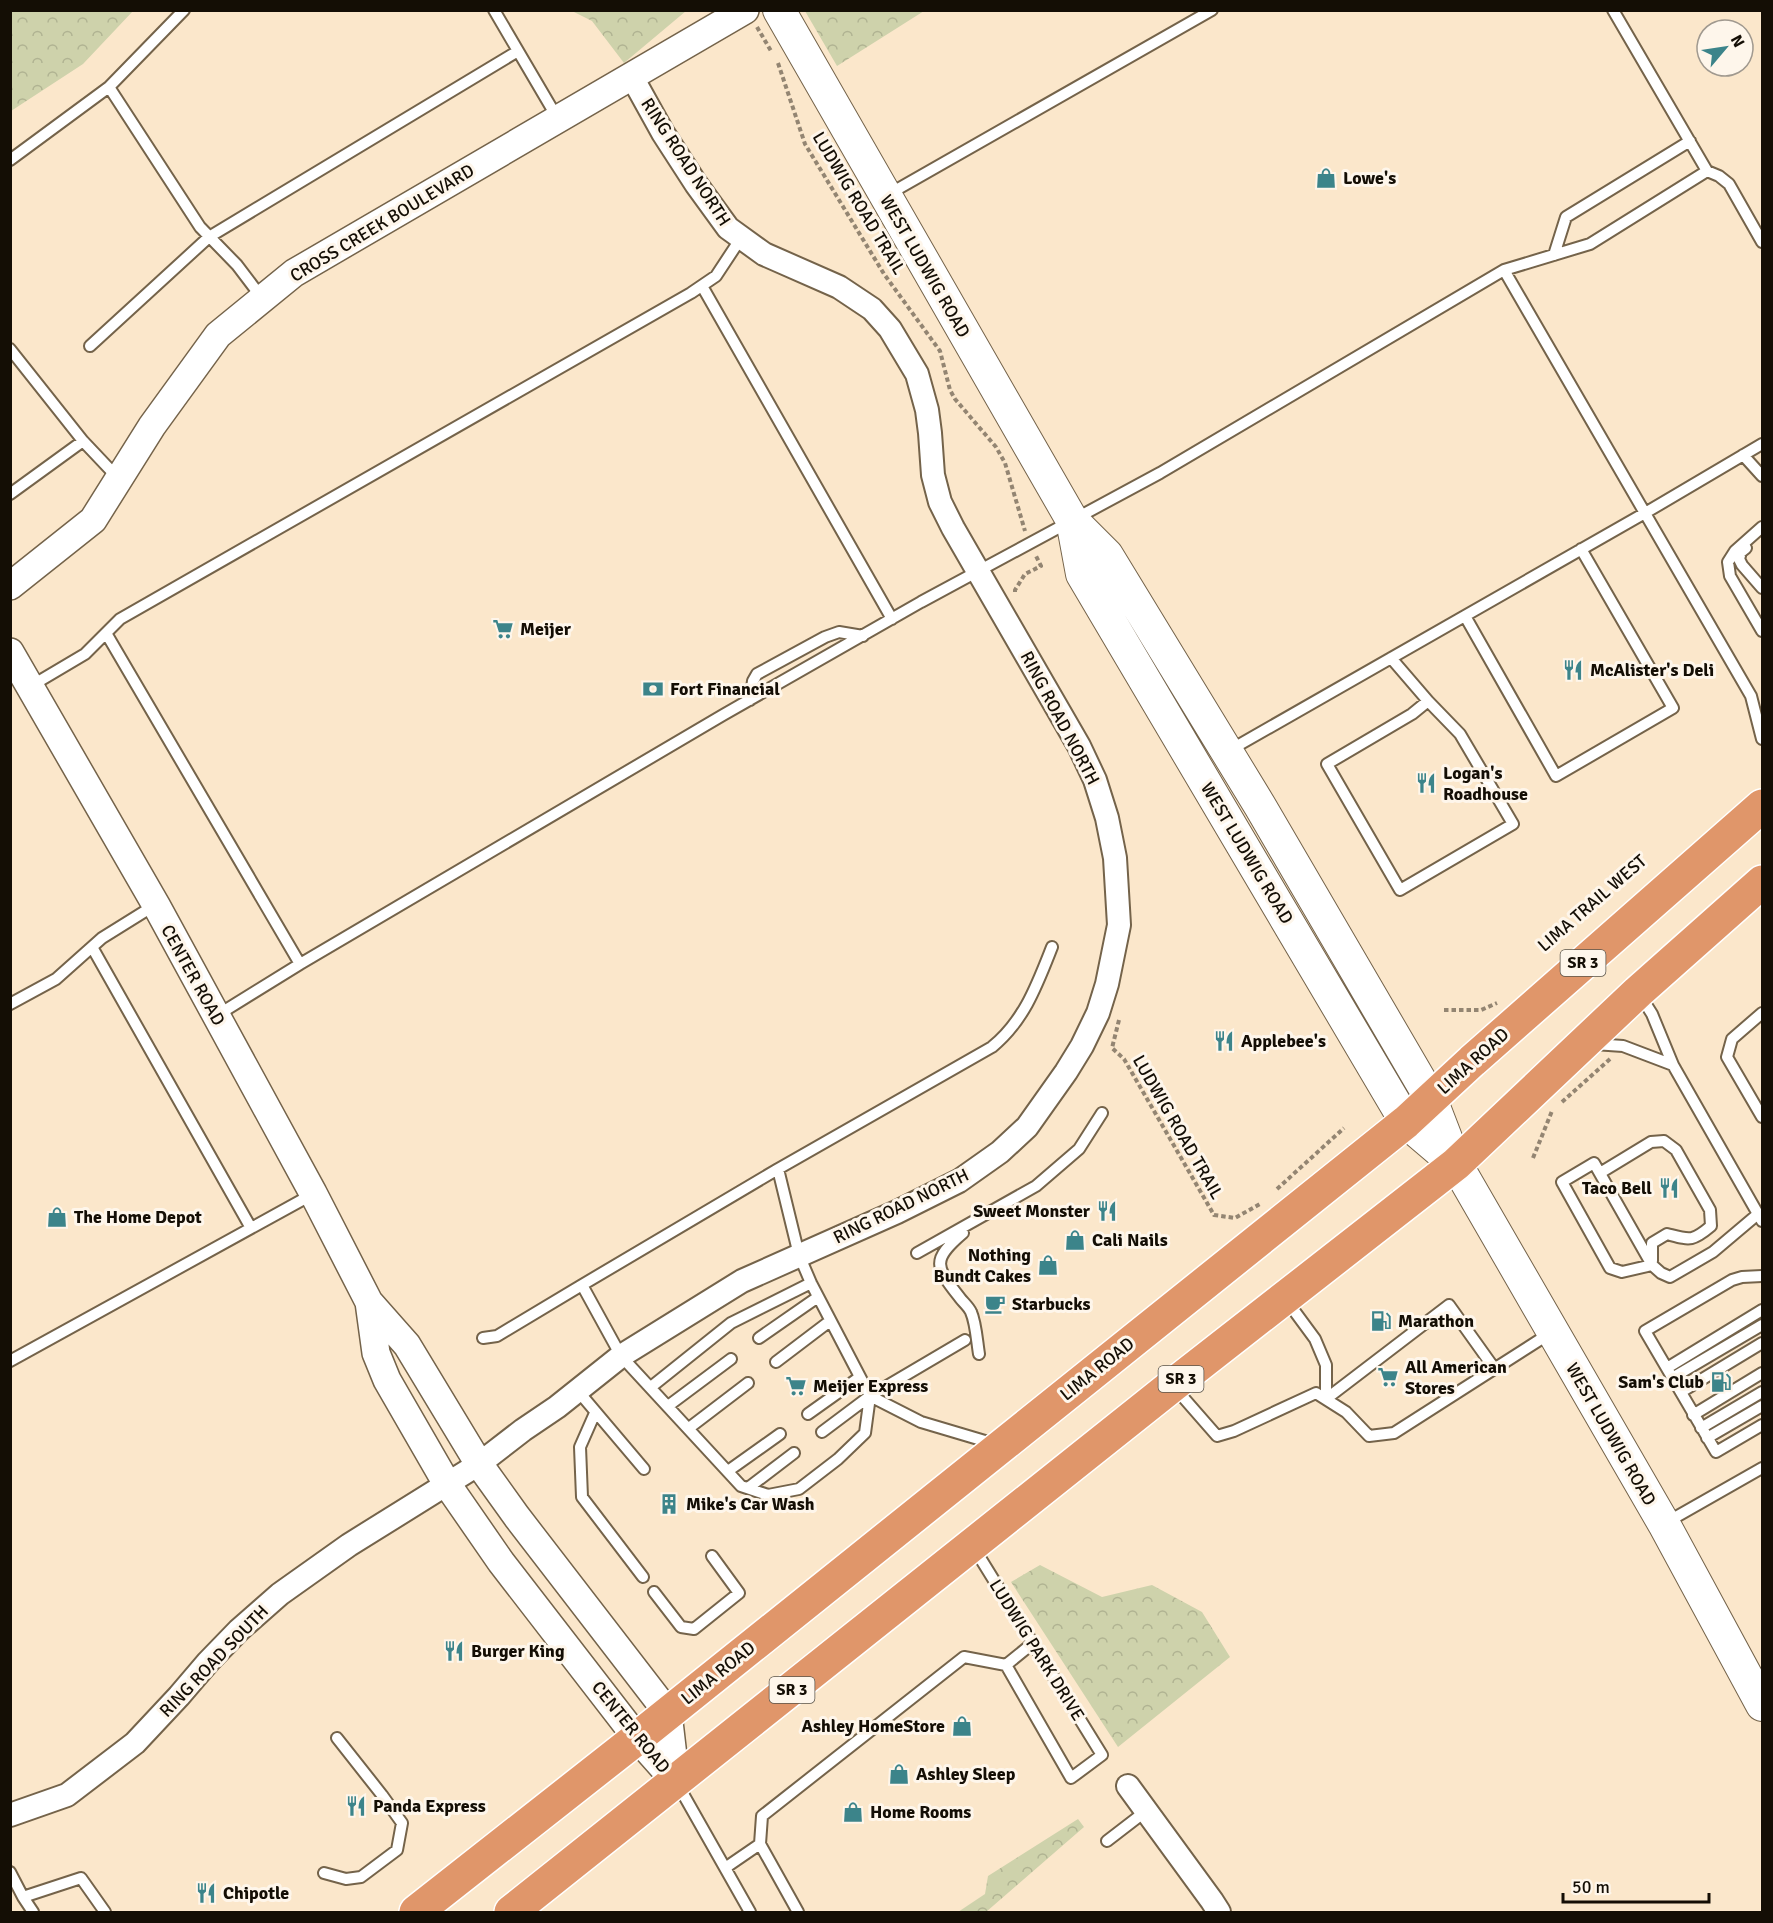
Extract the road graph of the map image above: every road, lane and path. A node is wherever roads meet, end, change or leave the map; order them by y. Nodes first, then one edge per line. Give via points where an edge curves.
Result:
1 (184, 10) edge
2 (494, 10) edge
3 (1212, 10) edge
4 (1613, 10) edge
5 (759, 14) edge
6 (518, 51) junction
7 (632, 77) junction
8 (109, 87) junction
9 (558, 120) junction
10 (1690, 141) junction
11 (10, 159) edge
12 (1707, 171) junction
13 (885, 197) junction
14 (210, 237) junction
15 (741, 238) junction
16 (1762, 242) edge
17 (1554, 255) junction
18 (1504, 270) junction
19 (702, 286) junction
20 (262, 298) junction
21 (90, 346) dead end
22 (10, 349) edge
23 (83, 441) junction
24 (1762, 444) edge
25 (1743, 455) junction
26 (1762, 476) edge
27 (118, 479) junction
28 (10, 494) edge
29 (1645, 513) junction
30 (1072, 520) junction
31 (1024, 527) dead end
32 (1762, 527) edge
33 (1581, 549) junction
34 (978, 571) junction
35 (10, 586) edge
36 (1762, 588) edge
37 (1465, 616) junction
38 (892, 619) junction
39 (1762, 631) edge
40 (106, 633) junction
41 (863, 636) junction
42 (1391, 658) junction
43 (12, 659) edge
44 (30, 686) junction
45 (1751, 696) junction
46 (750, 700) junction
47 (1428, 701) junction
48 (1762, 705) edge
49 (1762, 739) edge
50 (1227, 752) junction
51 (1762, 805) edge
52 (1762, 882) edge
53 (156, 905) junction
54 (92, 947) junction
55 (1052, 947) dead end
56 (300, 964) junction
57 (1638, 992) junction
58 (1500, 1001) dead end
59 (10, 1004) edge
60 (1444, 1010) dead end
61 (1762, 1013) edge
62 (216, 1016) junction
63 (1120, 1016) dead end
64 (1598, 1050) junction
65 (1673, 1065) junction
66 (1431, 1099) junction
67 (1102, 1113) dead end
68 (1762, 1117) edge
69 (1406, 1122) junction
70 (1344, 1128) dead end
71 (1533, 1158) dead end
72 (1456, 1164) junction
73 (778, 1169) junction
74 (1600, 1173) junction
75 (1275, 1192) dead end
76 (313, 1193) junction
77 (1266, 1200) dead end
78 (1760, 1217) edge
79 (979, 1219) junction
80 (251, 1228) junction
81 (917, 1253) dead end
82 (799, 1255) junction
83 (1652, 1265) junction
84 (1762, 1276) edge
85 (811, 1283) junction
86 (582, 1285) junction
87 (818, 1297) junction
88 (1285, 1298) junction
89 (369, 1302) junction
90 (1762, 1311) edge
91 (830, 1321) junction
92 (1762, 1325) edge
93 (1552, 1332) junction
94 (483, 1338) dead end
95 (759, 1338) dead end
96 (965, 1340) dead end
97 (1762, 1343) edge
98 (979, 1354) dead end
99 (621, 1356) junction
100 (731, 1359) dead end
101 (10, 1361) edge
102 (776, 1362) dead end
103 (1494, 1368) junction
104 (1762, 1372) edge
105 (1669, 1373) junction
106 (860, 1377) junction
107 (748, 1383) dead end
108 (1173, 1385) junction
109 (651, 1387) junction
110 (578, 1391) junction
111 (1681, 1392) junction
112 (1762, 1392) edge
113 (870, 1396) junction
114 (1326, 1399) junction
115 (668, 1406) junction
116 (1762, 1406) edge
117 (595, 1413) junction
118 (808, 1414) dead end
119 (1693, 1415) junction
120 (1762, 1425) edge
121 (688, 1428) junction
122 (822, 1432) dead end
123 (1704, 1433) junction
124 (780, 1434) dead end
125 (1001, 1446) junction
126 (794, 1453) dead end
127 (479, 1464) junction
128 (1762, 1468) edge
129 (644, 1469) dead end
130 (728, 1471) junction
131 (447, 1484) junction
132 (748, 1488) junction
133 (1664, 1524) junction
134 (972, 1545) junction
135 (712, 1556) dead end
136 (643, 1577) dead end
137 (654, 1592) dead end
138 (1033, 1643) junction
139 (1006, 1665) junction
140 (1762, 1705) edge
141 (668, 1713) junction
142 (337, 1738) dead end
143 (637, 1738) junction
144 (676, 1782) junction
145 (1128, 1786) dead end
146 (1146, 1811) junction
147 (10, 1815) edge
148 (1107, 1841) dead end
149 (760, 1845) junction
150 (725, 1868) junction
151 (10, 1872) edge
152 (324, 1873) dead end
153 (23, 1897) junction
154 (33, 1912) edge
155 (105, 1912) edge
156 (416, 1912) edge
157 (512, 1912) edge
158 (750, 1912) edge
159 (798, 1912) edge
160 (1219, 1912) edge

1 - 8 lane
2 - 6 lane
3 - 13 lane
4 - 10 lane
5 - 7 street, CROSS CREEK BOULEVARD
5 - 13 main road, WEST LUDWIG ROAD
5 - 31 path, LUDWIG ROAD TRAIL via 805,144 884,273 940,351 955,399 996,447 1005,463
6 - 9 lane
6 - 14 lane
7 - 9 street, CROSS CREEK BOULEVARD
7 - 15 street, RING ROAD NORTH via 696,184 728,228
8 - 11 lane
8 - 14 lane
9 - 20 street, CROSS CREEK BOULEVARD via 294,273
10 - 12 lane
10 - 17 lane via 1566,218
12 - 16 lane via 1729,184
12 - 17 lane via 1590,244
13 - 30 main road, WEST LUDWIG ROAD
14 - 20 lane
14 - 21 lane
15 - 19 lane via 716,276
15 - 34 street, RING ROAD NORTH via 764,254 839,287 872,309 890,329 917,374 927,410 933,475 940,502
17 - 18 lane
18 - 29 lane
18 - 30 lane via 1160,473
19 - 38 lane
19 - 40 lane via 120,619
20 - 27 street, CROSS CREEK BOULEVARD via 218,335
22 - 23 lane
23 - 27 lane
23 - 28 lane
24 - 25 lane
25 - 26 lane
25 - 29 lane
27 - 35 street, CROSS CREEK BOULEVARD via 93,520
29 - 33 lane
29 - 45 lane
30 - 34 lane
30 - 50 main road, WEST LUDWIG ROAD via 1107,555
30 - 69 main road, WEST LUDWIG ROAD via 1082,574
32 - 36 lane via 1739,559
32 - 39 lane via 1728,562 1730,576
33 - 37 lane
33 - 37 lane via 1673,708 1556,776
34 - 38 lane
34 - 82 street, RING ROAD NORTH via 1079,746 1107,818 1115,858 1119,925 1107,984 1098,1013 1066,1072 1027,1127 1000,1152 959,1181
37 - 42 lane
38 - 41 lane
40 - 44 lane via 85,654
40 - 56 lane
41 - 46 lane
41 - 46 lane via 839,632 825,637 757,674
42 - 47 lane
42 - 50 lane
43 - 44 street, CENTER ROAD
44 - 53 street, CENTER ROAD
45 - 48 lane
45 - 49 lane
46 - 56 lane
47 - 47 lane via 1327,764 1400,890 1513,824 1460,734
50 - 66 main road, WEST LUDWIG ROAD
51 - 66 highway, LIMA ROAD / SR 3
52 - 57 highway, SR 3
53 - 54 lane
53 - 62 street, CENTER ROAD
54 - 59 lane via 56,980
54 - 80 lane
55 - 73 lane via 1023,1014 1006,1036
56 - 62 lane
57 - 64 highway, SR 3
57 - 65 lane via 1652,1014
58 - 60 path via 1481,1010
61 - 68 lane via 1732,1039 1727,1057
62 - 76 street, CENTER ROAD
63 - 77 path, LUDWIG ROAD TRAIL via 1112,1048 1124,1059 1214,1215 1235,1218
64 - 65 lane via 1623,1046
64 - 71 path via 1551,1112
64 - 72 highway, SR 3 via 1506,1116
65 - 78 lane
66 - 69 highway, LIMA ROAD / SR 3
66 - 72 main road, WEST LUDWIG ROAD
67 - 79 lane via 1071,1157 1035,1186
69 - 72 main road, WEST LUDWIG ROAD
69 - 125 highway, LIMA ROAD / SR 3
70 - 75 path
72 - 88 highway, SR 3
72 - 93 main road, WEST LUDWIG ROAD
73 - 82 lane
73 - 86 lane
74 - 83 lane
74 - 83 lane via 1594,1163 1562,1182 1610,1268 1622,1272
74 - 83 lane via 1651,1142 1664,1141 1676,1150 1710,1209 1711,1226 1699,1236 1689,1239 1667,1234 1652,1243
76 - 80 lane
76 - 89 street, CENTER ROAD
78 - 83 lane via 1713,1252 1670,1277
79 - 81 lane
79 - 98 lane via 943,1252 940,1260 942,1276 971,1312
80 - 101 lane
82 - 85 lane
82 - 99 street, RING ROAD NORTH via 734,1286
84 - 105 lane via 1732,1280 1645,1330
85 - 87 lane
85 - 109 lane via 731,1323
86 - 94 lane via 497,1336
86 - 99 lane
87 - 91 lane
87 - 95 lane
88 - 108 highway, SR 3
88 - 114 lane via 1315,1339 1326,1365
89 - 127 street, CENTER ROAD via 407,1345
89 - 131 street, CENTER ROAD via 376,1353 387,1380
90 - 105 lane
91 - 102 lane
91 - 106 lane
92 - 105 lane
93 - 103 lane
93 - 133 main road, WEST LUDWIG ROAD
96 - 113 lane
97 - 111 lane
99 - 109 lane
99 - 110 street, RING ROAD NORTH
100 - 115 lane
103 - 114 lane via 1394,1433 1369,1436 1346,1412
103 - 114 lane via 1449,1305
104 - 119 lane
105 - 111 lane
106 - 113 lane
106 - 118 lane
107 - 121 lane
108 - 114 lane via 1217,1436 1316,1393
108 - 134 highway, SR 3
109 - 115 lane
110 - 117 lane
110 - 127 street, RING ROAD NORTH
111 - 119 lane
112 - 123 lane
113 - 122 lane
113 - 125 lane via 921,1422
113 - 132 lane via 865,1433 799,1489 768,1495
115 - 121 lane
116 - 123 lane
117 - 129 lane
117 - 136 lane via 580,1447 582,1497
119 - 123 lane
120 - 123 lane via 1716,1452
121 - 130 lane
124 - 130 lane
125 - 141 highway, LIMA ROAD / SR 3
126 - 132 lane
127 - 131 street, RING ROAD SOUTH
127 - 141 street, CENTER ROAD
128 - 133 lane
130 - 132 lane via 741,1486
131 - 143 street, CENTER ROAD via 501,1563
131 - 147 street, RING ROAD SOUTH via 280,1594 231,1638 135,1743 68,1795
133 - 140 main road, WEST LUDWIG ROAD
134 - 138 lane, LUDWIG PARK DRIVE
134 - 144 highway, SR 3
135 - 137 lane via 739,1593 694,1629 681,1627
138 - 139 lane
138 - 139 lane, LUDWIG PARK DRIVE via 1102,1755 1071,1778
139 - 149 lane via 964,1657 762,1816
141 - 143 highway, LIMA ROAD / SR 3
141 - 144 street, CENTER ROAD
142 - 152 lane via 402,1823 397,1850 361,1876 346,1879
143 - 144 street, CENTER ROAD
143 - 156 highway, LIMA ROAD / SR 3
144 - 150 lane
144 - 157 highway, SR 3
145 - 146 street
146 - 148 lane
146 - 160 street
149 - 150 lane
149 - 159 lane
150 - 158 lane
151 - 153 lane
153 - 154 lane
153 - 155 lane via 81,1878

